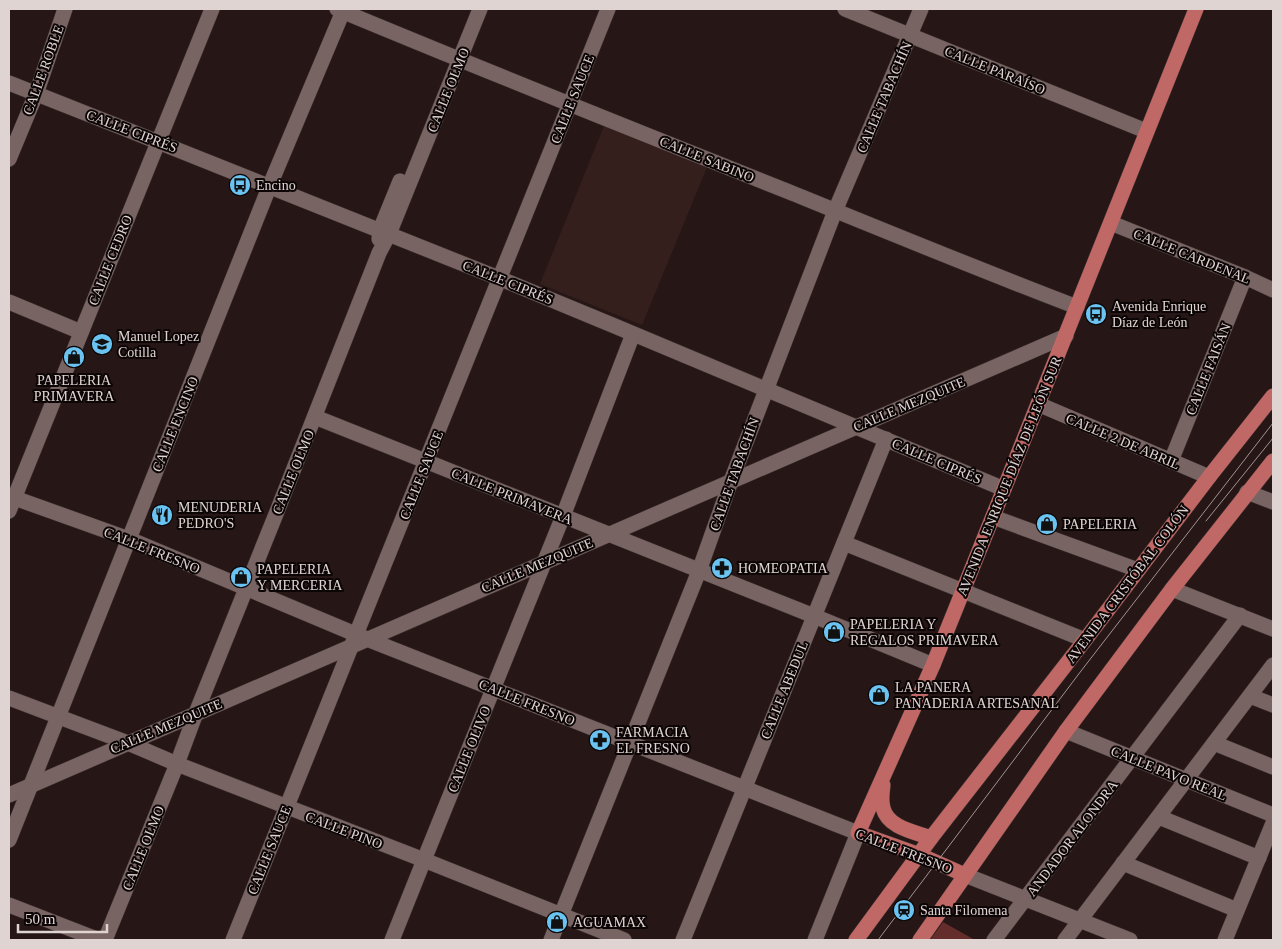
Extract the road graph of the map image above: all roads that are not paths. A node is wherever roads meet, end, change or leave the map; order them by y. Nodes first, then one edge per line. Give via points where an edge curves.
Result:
1 (65, 9) edge
2 (212, 9) edge
3 (470, 9) edge
4 (480, 9) edge
5 (608, 9) edge
6 (845, 9) edge
7 (921, 9) edge
8 (1196, 9) edge
9 (342, 10) edge
10 (910, 35) junction
11 (455, 58) junction
12 (9, 83) edge
13 (36, 94) junction
14 (570, 104) junction
15 (1146, 131) junction
16 (159, 142) junction
17 (9, 159) edge
18 (270, 186) junction
19 (836, 211) junction
20 (1111, 223) junction
21 (385, 232) junction
22 (1245, 277) junction
23 (500, 279) junction
24 (1273, 290) edge
25 (9, 302) edge
26 (1077, 307) junction
27 (81, 332) junction
28 (633, 334) junction
29 (1066, 336) junction
30 (766, 389) junction
31 (1273, 396) edge
32 (1038, 404) junction
33 (315, 417) junction
34 (857, 426) junction
35 (886, 439) junction
36 (426, 461) junction
37 (1171, 461) junction
38 (1273, 461) edge
39 (1209, 477) junction
40 (731, 481) junction
41 (1004, 488) junction
42 (1248, 492) junction
43 (10, 502) edge
44 (1273, 502) edge
45 (563, 516) junction
46 (993, 517) junction
47 (608, 534) junction
48 (129, 539) junction
49 (844, 543) junction
50 (544, 562) junction
51 (1138, 570) junction
52 (699, 571) junction
53 (246, 588) junction
54 (1172, 589) junction
55 (963, 590) junction
56 (1240, 615) junction
57 (814, 616) junction
58 (1273, 629) edge
59 (359, 640) junction
60 (1085, 640) junction
61 (932, 665) junction
62 (1273, 665) edge
63 (494, 688) junction
64 (1250, 696) junction
65 (9, 698) edge
66 (1273, 705) edge
67 (196, 713) junction
68 (59, 717) junction
69 (1066, 731) junction
70 (128, 743) junction
71 (629, 743) junction
72 (1214, 743) junction
73 (1132, 758) junction
74 (178, 764) junction
75 (1273, 767) edge
76 (883, 777) junction
77 (1186, 780) junction
78 (30, 785) junction
79 (744, 788) junction
80 (9, 794) edge
81 (287, 807) junction
82 (1273, 815) edge
83 (1158, 817) junction
84 (1273, 823) edge
85 (858, 833) junction
86 (931, 838) junction
87 (9, 840) edge
88 (920, 855) junction
89 (1259, 858) junction
90 (424, 860) junction
91 (1123, 863) junction
92 (965, 875) junction
93 (1025, 899) junction
94 (9, 905) edge
95 (1237, 910) junction
96 (562, 916) junction
97 (1080, 921) junction
98 (99, 940) edge
99 (106, 940) edge
100 (233, 940) edge
101 (392, 940) edge
102 (551, 940) edge
103 (624, 940) edge
104 (683, 940) edge
105 (816, 940) edge
106 (856, 940) edge
107 (920, 940) edge
108 (994, 940) edge
109 (1065, 940) edge
110 (1130, 940) edge
111 (1225, 940) edge

1 - 13 street, CALLE ROBLE
2 - 16 street, CALLE CEDRO
3 - 11 street, CALLE OLMO
4 - 11 street, CALLE OLMO
5 - 14 street, CALLE SAUCE
6 - 10 street, CALLE PARAÍSO
7 - 10 street, CALLE TABACHÍN
8 - 15 main road, AVENIDA ENRIQUE DÍAZ DE LEÓN SUR
9 - 11 street, CALLE SABINO
9 - 18 street, CALLE ENCINO
10 - 15 street, CALLE PARAÍSO
10 - 19 street, CALLE TABACHÍN
11 - 14 street, CALLE SABINO
11 - 21 street, CALLE OLMO
12 - 13 street, CALLE CIPRÉS
13 - 16 street, CALLE CIPRÉS
13 - 17 street, CALLE ROBLE
14 - 19 street, CALLE SABINO
14 - 23 street, CALLE SAUCE
15 - 20 main road, AVENIDA ENRIQUE DÍAZ DE LEÓN SUR
16 - 18 street, CALLE CIPRÉS
16 - 27 street, CALLE CEDRO
18 - 21 street, CALLE CIPRÉS
18 - 48 street, CALLE ENCINO
19 - 26 street, CALLE SABINO
19 - 30 street, CALLE TABACHÍN
20 - 22 street, CALLE CARDENAL
20 - 26 main road, AVENIDA ENRIQUE DÍAZ DE LEÓN SUR
21 - 23 street, CALLE CIPRÉS
21 - 33 street, CALLE OLMO
22 - 24 street, CALLE CARDENAL
22 - 37 street, CALLE FAISÁN
23 - 28 street, CALLE CIPRÉS
23 - 36 street, CALLE SAUCE
25 - 27 street
26 - 29 main road, AVENIDA ENRIQUE DÍAZ DE LEÓN SUR
27 - 43 street, CALLE CEDRO
28 - 30 street, CALLE CIPRÉS
28 - 45 street, CALLE OLIVO
29 - 32 main road, AVENIDA ENRIQUE DÍAZ DE LEÓN SUR
29 - 34 street, CALLE MEZQUITE
30 - 34 street, CALLE CIPRÉS
30 - 40 street, CALLE TABACHÍN
31 - 39 main road, AVENIDA CRISTÓBAL COLÓN
32 - 37 street, CALLE 2 DE ABRIL
32 - 41 main road, AVENIDA ENRIQUE DÍAZ DE LEÓN SUR
33 - 36 street, CALLE PRIMAVERA
33 - 53 street, CALLE OLMO
34 - 35 street, CALLE CIPRÉS
34 - 40 street, CALLE MEZQUITE
35 - 41 street, CALLE CIPRÉS
35 - 49 street, CALLE ABEDUL
36 - 45 street, CALLE PRIMAVERA
36 - 59 street, CALLE SAUCE
37 - 39 street, CALLE 2 DE ABRIL
38 - 42 main road
39 - 51 main road, AVENIDA CRISTÓBAL COLÓN
40 - 47 street, CALLE MEZQUITE
40 - 52 street, CALLE TABACHÍN
41 - 46 main road, AVENIDA ENRIQUE DÍAZ DE LEÓN SUR
42 - 44 street
42 - 54 main road
43 - 48 street, CALLE FRESNO
45 - 47 street, CALLE PRIMAVERA
45 - 50 street, CALLE OLIVO
46 - 51 street
46 - 55 main road, AVENIDA ENRIQUE DÍAZ DE LEÓN SUR
47 - 50 street, CALLE MEZQUITE
47 - 52 street, CALLE PRIMAVERA
48 - 53 street, CALLE FRESNO
48 - 68 street, CALLE ENCINO
49 - 55 street
49 - 57 street, CALLE ABEDUL
50 - 59 street, CALLE MEZQUITE
50 - 63 street, CALLE OLIVO
51 - 60 main road, AVENIDA CRISTÓBAL COLÓN
52 - 57 street, CALLE PRIMAVERA
52 - 71 street, CALLE TABACHÍN
53 - 59 street, CALLE FRESNO
53 - 67 street, CALLE OLMO
54 - 56 street
54 - 69 main road
55 - 60 street
55 - 61 main road, AVENIDA ENRIQUE DÍAZ DE LEÓN SUR
56 - 58 street
56 - 73 street, ANDADOR ALONDRA
57 - 61 street, CALLE PRIMAVERA
57 - 79 street, CALLE ABEDUL
59 - 63 street, CALLE FRESNO
59 - 67 street, CALLE MEZQUITE
59 - 81 street, CALLE SAUCE
60 - 86 main road, AVENIDA CRISTÓBAL COLÓN
61 - 76 main road, AVENIDA ENRIQUE DÍAZ DE LEÓN SUR
62 - 64 street
63 - 71 street, CALLE FRESNO
63 - 90 street, CALLE OLIVO
64 - 66 street
64 - 72 street
65 - 68 street, CALLE PINO
67 - 70 street, CALLE MEZQUITE
67 - 74 street, CALLE OLMO
68 - 70 street, CALLE PINO
68 - 78 street, CALLE ENCINO
69 - 73 street, CALLE PAVO REAL
69 - 92 main road
70 - 74 street, CALLE PINO
70 - 78 street, CALLE MEZQUITE
71 - 79 street, CALLE FRESNO
71 - 96 street, CALLE TABACHÍN
72 - 75 street
72 - 77 street
73 - 77 street, CALLE PAVO REAL
73 - 93 street, ANDADOR ALONDRA
74 - 81 street, CALLE PINO
74 - 99 street, CALLE OLMO
76 - 85 main road, AVENIDA ENRIQUE DÍAZ DE LEÓN SUR
76 - 86 main road via 882,801 887,818 896,825
77 - 82 street, CALLE PAVO REAL
77 - 83 street
78 - 80 street, CALLE MEZQUITE
78 - 87 street, CALLE ENCINO
79 - 85 street, CALLE FRESNO
79 - 104 street, CALLE ABEDUL
81 - 90 street, CALLE PINO
81 - 100 street, CALLE SAUCE
83 - 89 street
83 - 91 street
84 - 89 street
85 - 88 main road, CALLE FRESNO
85 - 105 street, AVENIDA ENRIQUE DÍAZ DE LEÓN SUR
86 - 88 main road, AVENIDA CRISTÓBAL COLÓN
88 - 92 main road, CALLE FRESNO
88 - 106 main road, AVENIDA CRISTÓBAL COLÓN
89 - 95 street
90 - 96 street, CALLE PINO
90 - 101 street, CALLE OLIVO
91 - 95 street
91 - 97 street
92 - 93 street, CALLE FRESNO
92 - 107 main road
93 - 97 street, CALLE FRESNO
93 - 108 street, ANDADOR ALONDRA
94 - 98 street
95 - 111 street
96 - 102 street, CALLE TABACHÍN
96 - 103 street, CALLE PINO
97 - 109 street
97 - 110 street, CALLE FRESNO

